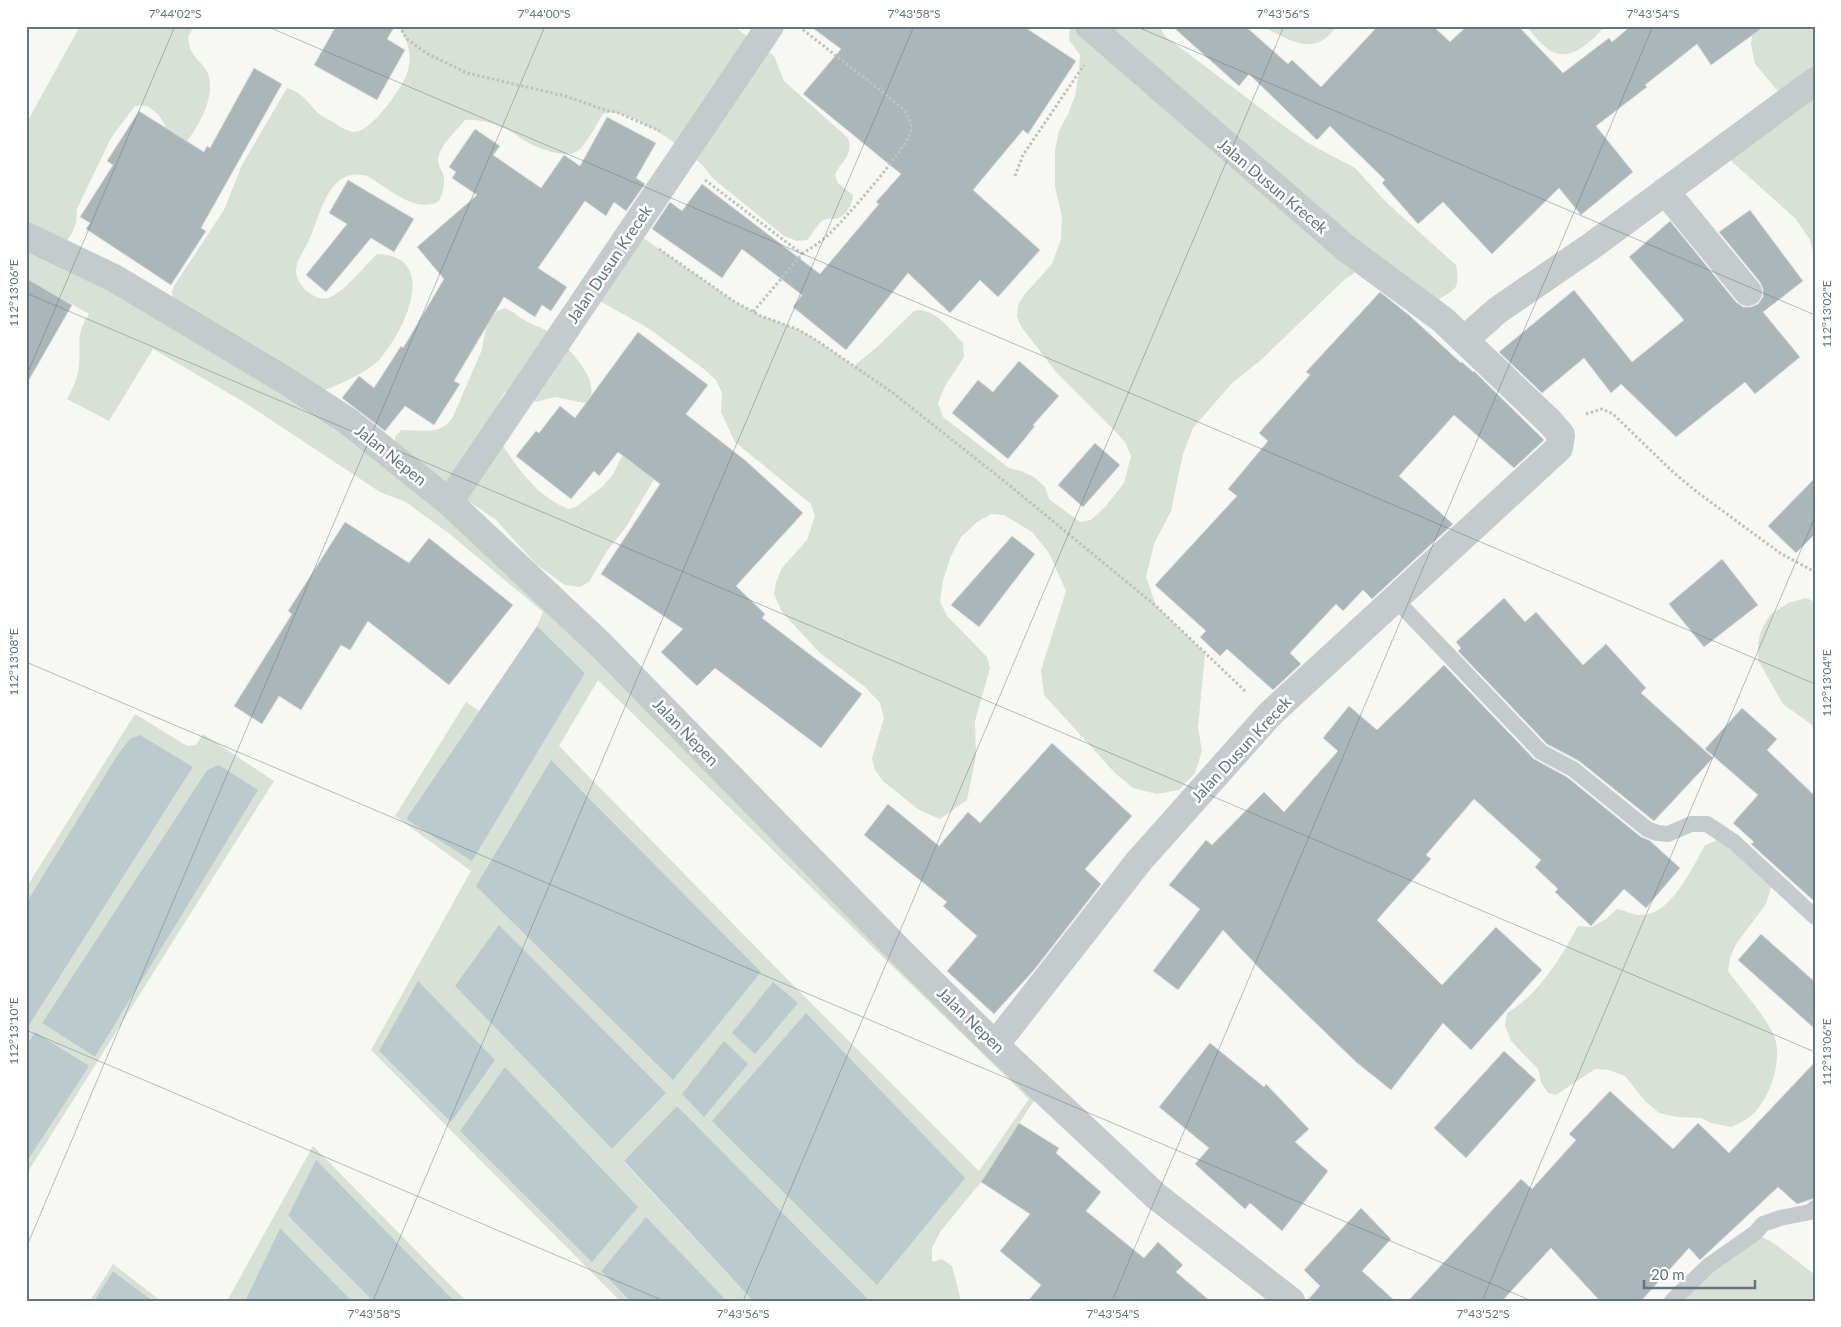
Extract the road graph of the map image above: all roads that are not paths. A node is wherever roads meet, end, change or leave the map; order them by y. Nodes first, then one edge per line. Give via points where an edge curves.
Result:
1 (770, 26) edge
2 (1095, 32) edge
3 (1815, 81) edge
4 (1665, 192) junction
5 (26, 236) edge
6 (1748, 292) dead end
7 (1464, 340) junction
8 (449, 502) junction
9 (1395, 599) junction
10 (1815, 917) edge
11 (996, 1044) junction
12 (1815, 1208) edge
13 (1291, 1301) edge
14 (1672, 1301) edge

1 - 8 street, Jalan Dusun Krecek
2 - 7 street, Jalan Dusun Krecek via 1347,249 1443,320
3 - 4 street
4 - 6 street
4 - 7 street via 1498,310
5 - 8 street, Jalan Nepen via 114,278 288,382 349,422
7 - 9 street, Jalan Dusun Krecek via 1551,423 1561,435 1559,448
8 - 11 street, Jalan Nepen via 600,644
9 - 10 lane via 1541,752 1573,769 1647,829 1668,834 1691,824 1707,824 1734,842
9 - 11 street, Jalan Dusun Krecek via 1270,714 1139,860
11 - 13 street, Jalan Nepen via 1156,1196
12 - 14 lane via 1763,1224 1708,1266

